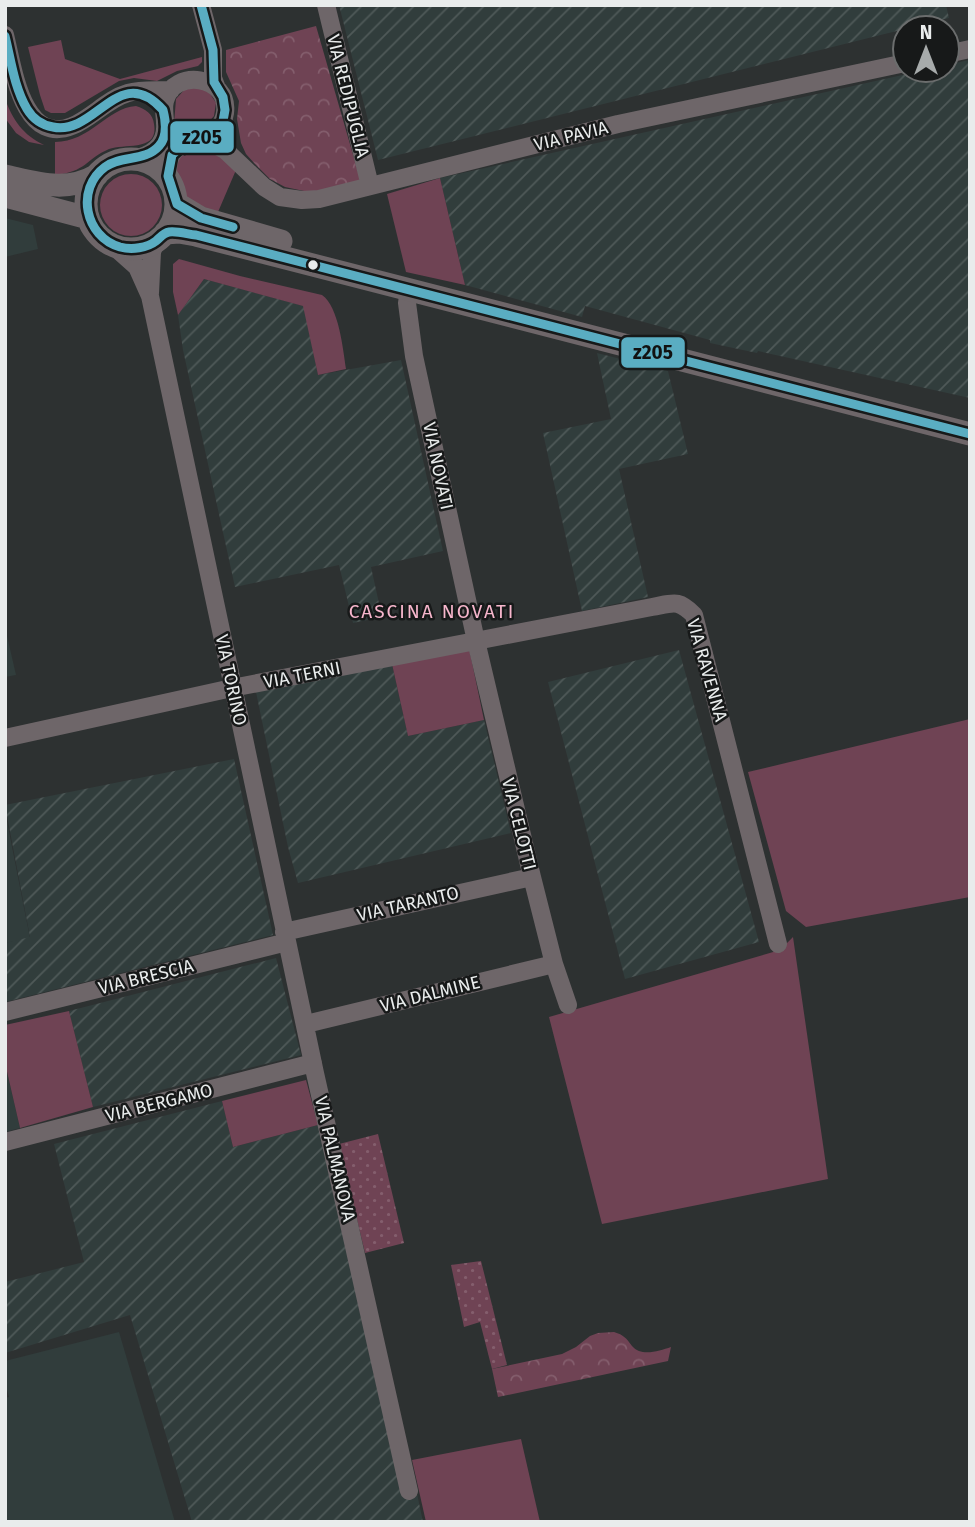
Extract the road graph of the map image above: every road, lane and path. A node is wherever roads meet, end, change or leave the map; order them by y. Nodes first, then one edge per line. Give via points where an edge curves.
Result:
1 (201, 5) edge
2 (326, 5) edge
3 (5, 35) edge
4 (891, 65) edge
5 (216, 86) junction
6 (170, 90) junction
7 (130, 93) junction
8 (164, 113) junction
9 (225, 116) junction
10 (202, 138) junction
11 (134, 159) junction
12 (247, 172) junction
13 (97, 175) junction
14 (5, 176) edge
15 (169, 180) junction
16 (370, 186) junction
17 (5, 196) edge
18 (176, 203) junction
19 (88, 218) junction
20 (160, 237) junction
21 (110, 243) junction
22 (403, 288) junction
23 (150, 296) junction
24 (970, 434) edge
25 (476, 641) junction
26 (232, 688) junction
27 (5, 738) edge
28 (532, 877) junction
29 (286, 937) junction
30 (778, 944) dead end
31 (554, 964) junction
32 (568, 1005) dead end
33 (5, 1012) edge
34 (306, 1024) junction
35 (313, 1063) junction
36 (6, 1142) edge
37 (409, 1491) dead end

1 - 5 street, VIA PAVIA via 213,50
2 - 16 street, VIA REDIPUGLIA
3 - 7 street via 22,99 37,122 48,127 73,126
4 - 16 street, VIA PAVIA via 618,124
5 - 6 street via 191,80
5 - 9 street, VIA PAVIA
6 - 7 street
6 - 8 street
7 - 8 street via 150,99
8 - 11 street via 162,142
9 - 10 street via 216,131
9 - 12 street, VIA PAVIA via 227,133
10 - 12 street, VIA PAVIA via 225,150
10 - 15 street via 175,151
11 - 13 main road via 116,162
11 - 15 main road via 154,165
12 - 16 street, VIA PAVIA via 280,197 302,200
13 - 14 main road via 58,187
13 - 19 main road via 87,195
15 - 18 main road
17 - 19 main road
18 - 20 main road via 173,219
18 - 22 main road via 201,218 299,247
19 - 21 main road
20 - 21 main road via 134,248
20 - 22 main road via 179,232 196,235
20 - 23 street, VIA TORINO via 152,252
21 - 23 street, VIA TORINO via 137,267
22 - 24 main road
22 - 25 street, VIA NOVATI
23 - 26 street, VIA TORINO
25 - 26 street, VIA TERNI
25 - 28 street, VIA CELOTTI
25 - 30 street, VIA RAVENNA via 675,603 694,615
26 - 27 street, VIA TERNI
26 - 29 street, VIA TORINO
28 - 29 street, VIA TARANTO
28 - 31 street, VIA CELOTTI
29 - 33 street, VIA BRESCIA
29 - 34 street, VIA TORINO
31 - 32 street, VIA CELOTTI
31 - 34 street, VIA DALMINE
34 - 35 street, VIA TORINO
35 - 36 street, VIA BERGAMO
35 - 37 street, VIA PALMANOVA

